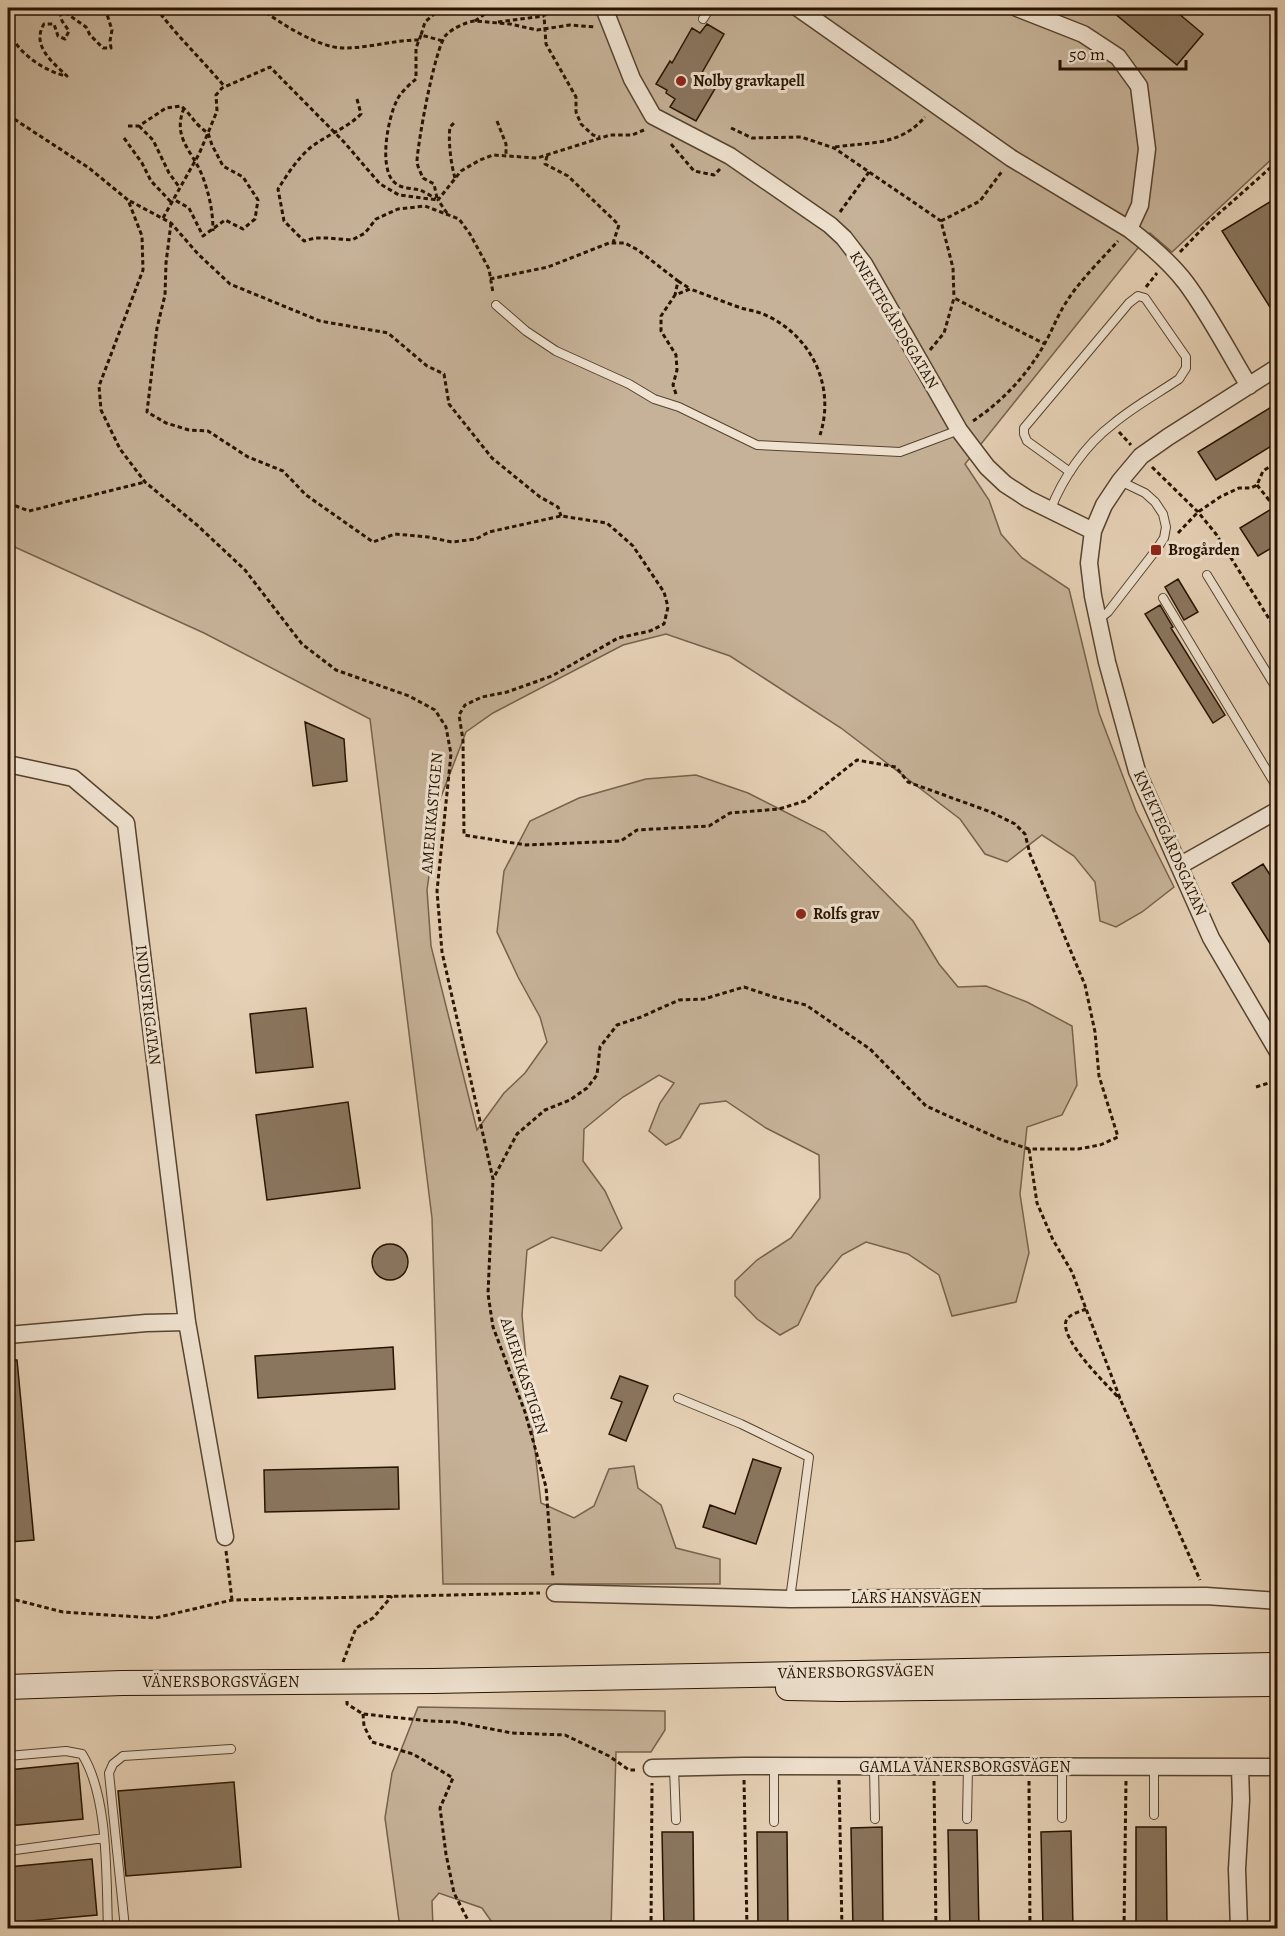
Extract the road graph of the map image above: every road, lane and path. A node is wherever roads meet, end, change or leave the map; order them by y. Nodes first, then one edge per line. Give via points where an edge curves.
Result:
1 (10, 8) edge
2 (59, 8) edge
3 (105, 8) edge
4 (156, 8) edge
5 (260, 8) edge
6 (441, 8) edge
7 (493, 8) edge
8 (552, 8) edge
9 (604, 8) edge
10 (710, 8) edge
11 (798, 8) edge
12 (1017, 8) edge
13 (544, 16) junction
14 (703, 19) dead end
15 (475, 21) junction
16 (495, 23) junction
17 (545, 29) junction
18 (612, 29) junction
19 (420, 37) junction
20 (443, 41) junction
21 (225, 87) junction
22 (357, 99) dead end
23 (935, 104) junction
24 (184, 108) junction
25 (8, 115) edge
26 (456, 121) dead end
27 (497, 121) dead end
28 (666, 124) junction
29 (128, 126) dead end
30 (139, 126) junction
31 (731, 128) dead end
32 (208, 133) junction
33 (335, 134) junction
34 (124, 138) dead end
35 (601, 138) junction
36 (834, 148) junction
37 (506, 156) junction
38 (547, 156) junction
39 (730, 156) junction
40 (1011, 158) junction
41 (195, 161) junction
42 (1278, 162) edge
43 (869, 172) junction
44 (454, 178) junction
45 (180, 188) junction
46 (128, 200) junction
47 (172, 200) junction
48 (438, 200) junction
49 (448, 214) junction
50 (163, 218) junction
51 (941, 221) junction
52 (171, 223) junction
53 (830, 225) junction
54 (1129, 229) junction
55 (213, 231) junction
56 (614, 243) junction
57 (1170, 264) junction
58 (490, 279) junction
59 (678, 281) junction
60 (690, 289) junction
61 (675, 295) junction
62 (954, 298) junction
63 (496, 305) joint
64 (1045, 344) junction
65 (918, 357) junction
66 (1278, 367) edge
67 (1249, 386) junction
68 (679, 407) junction
69 (1112, 424) junction
70 (959, 430) junction
71 (815, 448) junction
72 (1141, 456) junction
73 (1278, 461) edge
74 (1070, 472) junction
75 (1120, 481) junction
76 (145, 482) junction
77 (1257, 485) junction
78 (1278, 495) edge
79 (8, 504) edge
80 (1050, 511) junction
81 (1198, 512) junction
82 (561, 516) junction
83 (1093, 531) junction
84 (1174, 539) dead end
85 (1207, 575) dead end
86 (1163, 598) dead end
87 (1098, 620) junction
88 (1278, 633) edge
89 (1278, 691) edge
90 (8, 764) edge
91 (1278, 789) edge
92 (1278, 810) edge
93 (1179, 866) junction
94 (1278, 1052) edge
95 (1278, 1080) edge
96 (1256, 1087) dead end
97 (1029, 1149) junction
98 (493, 1179) junction
99 (1086, 1309) junction
100 (187, 1322) junction
101 (8, 1335) edge
102 (678, 1398) dead end
103 (1121, 1401) junction
104 (225, 1537) joint
105 (555, 1593) junction
106 (393, 1596) junction
107 (1206, 1596) junction
108 (8, 1598) edge
109 (790, 1599) junction
110 (232, 1600) junction
111 (1278, 1601) edge
112 (1278, 1665) edge
113 (434, 1681) junction
114 (345, 1682) junction
115 (1278, 1684) edge
116 (8, 1687) edge
117 (363, 1714) junction
118 (231, 1749) dead end
119 (8, 1755) edge
120 (744, 1766) junction
121 (774, 1767) junction
122 (838, 1767) junction
123 (874, 1767) junction
124 (934, 1767) junction
125 (968, 1767) junction
126 (1029, 1767) junction
127 (1062, 1767) junction
128 (1126, 1767) junction
129 (1154, 1767) junction
130 (1278, 1767) edge
131 (652, 1768) junction
132 (674, 1768) junction
133 (1240, 1768) junction
134 (1154, 1815) dead end
135 (1062, 1818) dead end
136 (875, 1819) dead end
137 (967, 1819) dead end
138 (676, 1820) dead end
139 (774, 1822) dead end
140 (104, 1838) junction
141 (8, 1851) edge
142 (108, 1929) edge
143 (125, 1929) edge
144 (472, 1929) edge
145 (651, 1929) edge
146 (747, 1929) edge
147 (842, 1929) edge
148 (936, 1929) edge
149 (1030, 1929) edge
150 (1124, 1929) edge
151 (1239, 1929) edge

1 - 2 path via 10,33 27,56 46,69 67,76 51,61 39,40 44,24 54,24 58,36 65,39 69,31
2 - 3 path via 86,27 103,48 111,48 112,30
4 - 21 path
5 - 19 path via 294,30 343,48
6 - 19 path via 425,22
7 - 15 path
8 - 13 path
9 - 18 street, KNEKTEGÅRDSGATAN
10 - 14 lane
11 - 23 street
12 - 54 street via 1083,34 1118,57 1139,86 1147,149 1140,205
13 - 16 path
13 - 17 path
15 - 16 path
15 - 20 path via 457,28
16 - 17 path
17 - 18 path
17 - 35 path via 546,44 576,97 580,124
18 - 28 street, KNEKTEGÅRDSGATAN via 632,79 653,116
19 - 20 path
19 - 48 path via 416,78 398,98 385,156 394,182
20 - 48 path via 422,120 417,163 423,178 434,184
21 - 32 path via 216,95 217,111
21 - 33 path via 270,67
22 - 33 path via 361,114
23 - 36 path via 904,135 879,143
23 - 40 street
24 - 30 path via 166,108
24 - 32 path via 195,125
24 - 41 path via 180,132
25 - 46 path, AMERIKASTIGEN via 89,168
26 - 44 path via 450,126 448,141
27 - 37 path
28 - 35 path via 632,135
28 - 39 street, KNEKTEGÅRDSGATAN
28 - 39 path via 672,147 694,171 714,175
29 - 30 path
30 - 45 path via 153,140
31 - 36 path via 752,138 801,137
32 - 41 path
32 - 55 path via 224,166 243,177 258,200 255,219 243,229 225,220
33 - 48 path via 380,184 399,195
33 - 49 path via 310,148 278,189 284,221 304,241 352,240 365,233 376,219 398,209 425,206
34 - 47 path via 151,181
35 - 38 path
36 - 43 path
37 - 38 path
37 - 44 path via 494,154
38 - 56 path via 545,164 568,176 619,225
39 - 53 street, KNEKTEGÅRDSGATAN
40 - 51 path via 980,201
40 - 54 street
41 - 45 path
41 - 55 path via 213,210
42 - 57 path via 1207,224
43 - 51 path
43 - 53 path
44 - 48 path
45 - 47 path
46 - 50 path
46 - 76 path, AMERIKASTIGEN via 142,236 143,270 99,386 101,410 120,449
47 - 50 path
47 - 55 path via 189,208 203,236
48 - 49 path
49 - 58 path via 459,219 470,234 489,269
50 - 52 path
51 - 62 path via 953,268
52 - 82 path via 230,284 320,321 388,333 426,366 444,374 450,404 492,458 558,507
52 - 82 path via 165,295 147,412 166,423 208,432 248,457 283,471 306,495 373,542 395,534 452,542 476,539 489,532
53 - 65 street, KNEKTEGÅRDSGATAN via 864,264
54 - 57 street
54 - 64 path via 1066,302
56 - 58 path via 548,267
56 - 59 path via 625,243 638,250
57 - 67 street via 1187,284
58 - 63 path
59 - 60 path
59 - 61 path
60 - 61 path
60 - 71 path via 764,315 793,333 811,353 821,375 825,399 824,423
61 - 68 path via 660,316 661,331 676,355 673,385
62 - 64 path
62 - 65 path via 944,333 933,349
63 - 68 lane via 556,351 654,399
64 - 70 path via 1016,385
65 - 70 street, KNEKTEGÅRDSGATAN
66 - 67 street, KNEKTEGÅRDSGATAN
67 - 72 street, KNEKTEGÅRDSGATAN
68 - 71 lane via 757,445
69 - 72 path
69 - 74 lane
69 - 74 lane via 1179,379 1186,368 1186,357 1176,340 1145,298 1138,296 1024,428 1027,441
70 - 71 lane via 900,452
70 - 80 street, KNEKTEGÅRDSGATAN via 1005,484
72 - 75 street, KNEKTEGÅRDSGATAN
72 - 81 path
73 - 77 path via 1263,471
74 - 80 lane
75 - 83 street, KNEKTEGÅRDSGATAN
75 - 87 lane via 1155,502 1166,527 1156,550
76 - 79 path via 29,510
76 - 98 path, AMERIKASTIGEN via 245,570 302,644 336,670 409,696 435,710 447,727 451,754 437,891 442,952
77 - 78 path via 1269,500
77 - 81 path via 1239,488
80 - 83 street, KNEKTEGÅRDSGATAN
81 - 84 path
81 - 88 path
82 - 97 path via 607,523 633,546 664,592 668,607 664,624 618,638 552,676 465,705 459,715 464,835 526,845 621,841 637,830 709,826 730,813 779,809 804,801 857,760 896,767 908,782 1015,824 1025,834 1085,985 1099,1076 1118,1137 1078,1149
83 - 87 street, KNEKTEGÅRDSGATAN via 1089,563
85 - 89 lane
86 - 91 lane
87 - 93 street, KNEKTEGÅRDSGATAN via 1137,771
90 - 100 street, INDUSTRIGATAN via 73,778 126,823
92 - 93 street
93 - 94 street, KNEKTEGÅRDSGATAN via 1211,938
95 - 96 path
97 - 98 path via 926,1106 870,1049 806,1005 744,987 704,999 679,1000 617,1025 600,1047 597,1075 587,1088 545,1110 517,1134
97 - 99 path via 1037,1203
98 - 105 path, AMERIKASTIGEN via 488,1293 493,1328 525,1412 546,1487
99 - 103 path
99 - 103 path via 1071,1315 1066,1333
100 - 101 street
100 - 104 street, INDUSTRIGATAN
102 - 109 lane via 810,1457
103 - 107 path
104 - 110 path
105 - 106 path
105 - 109 street, LARS HANSVÄGEN
106 - 110 path
106 - 114 path via 356,1628 346,1649
107 - 109 street, LARS HANSVÄGEN
107 - 111 street, LARS HANSVÄGEN
108 - 110 path via 63,1612 155,1618
112 - 113 main road, VÄNERSBORGSVÄGEN
113 - 114 main road, VÄNERSBORGSVÄGEN
113 - 115 main road, VÄNERSBORGSVÄGEN via 840,1689
114 - 116 main road, VÄNERSBORGSVÄGEN
114 - 117 path via 347,1704
117 - 131 path via 454,1722 512,1733 565,1735 629,1770
117 - 144 path via 372,1742 413,1754 453,1778 440,1808 454,1893
118 - 143 lane via 123,1756 113,1764 109,1773
119 - 140 lane via 66,1751 82,1754 91,1769
120 - 121 street, GAMLA VÄNERSBORGSVÄGEN
120 - 132 street, GAMLA VÄNERSBORGSVÄGEN
120 - 146 path
121 - 122 street, GAMLA VÄNERSBORGSVÄGEN
121 - 139 lane
122 - 123 street, GAMLA VÄNERSBORGSVÄGEN
122 - 147 path
123 - 124 street, GAMLA VÄNERSBORGSVÄGEN
123 - 136 lane
124 - 125 street, GAMLA VÄNERSBORGSVÄGEN
124 - 148 path
125 - 126 street, GAMLA VÄNERSBORGSVÄGEN
125 - 137 lane
126 - 127 street, GAMLA VÄNERSBORGSVÄGEN
126 - 149 path
127 - 128 street, GAMLA VÄNERSBORGSVÄGEN
127 - 135 lane
128 - 129 street, GAMLA VÄNERSBORGSVÄGEN
128 - 150 path
129 - 133 street, GAMLA VÄNERSBORGSVÄGEN
129 - 134 lane
130 - 133 street, GAMLA VÄNERSBORGSVÄGEN
131 - 132 street, GAMLA VÄNERSBORGSVÄGEN
131 - 145 path
132 - 138 lane
133 - 151 street
140 - 141 lane
140 - 142 lane

